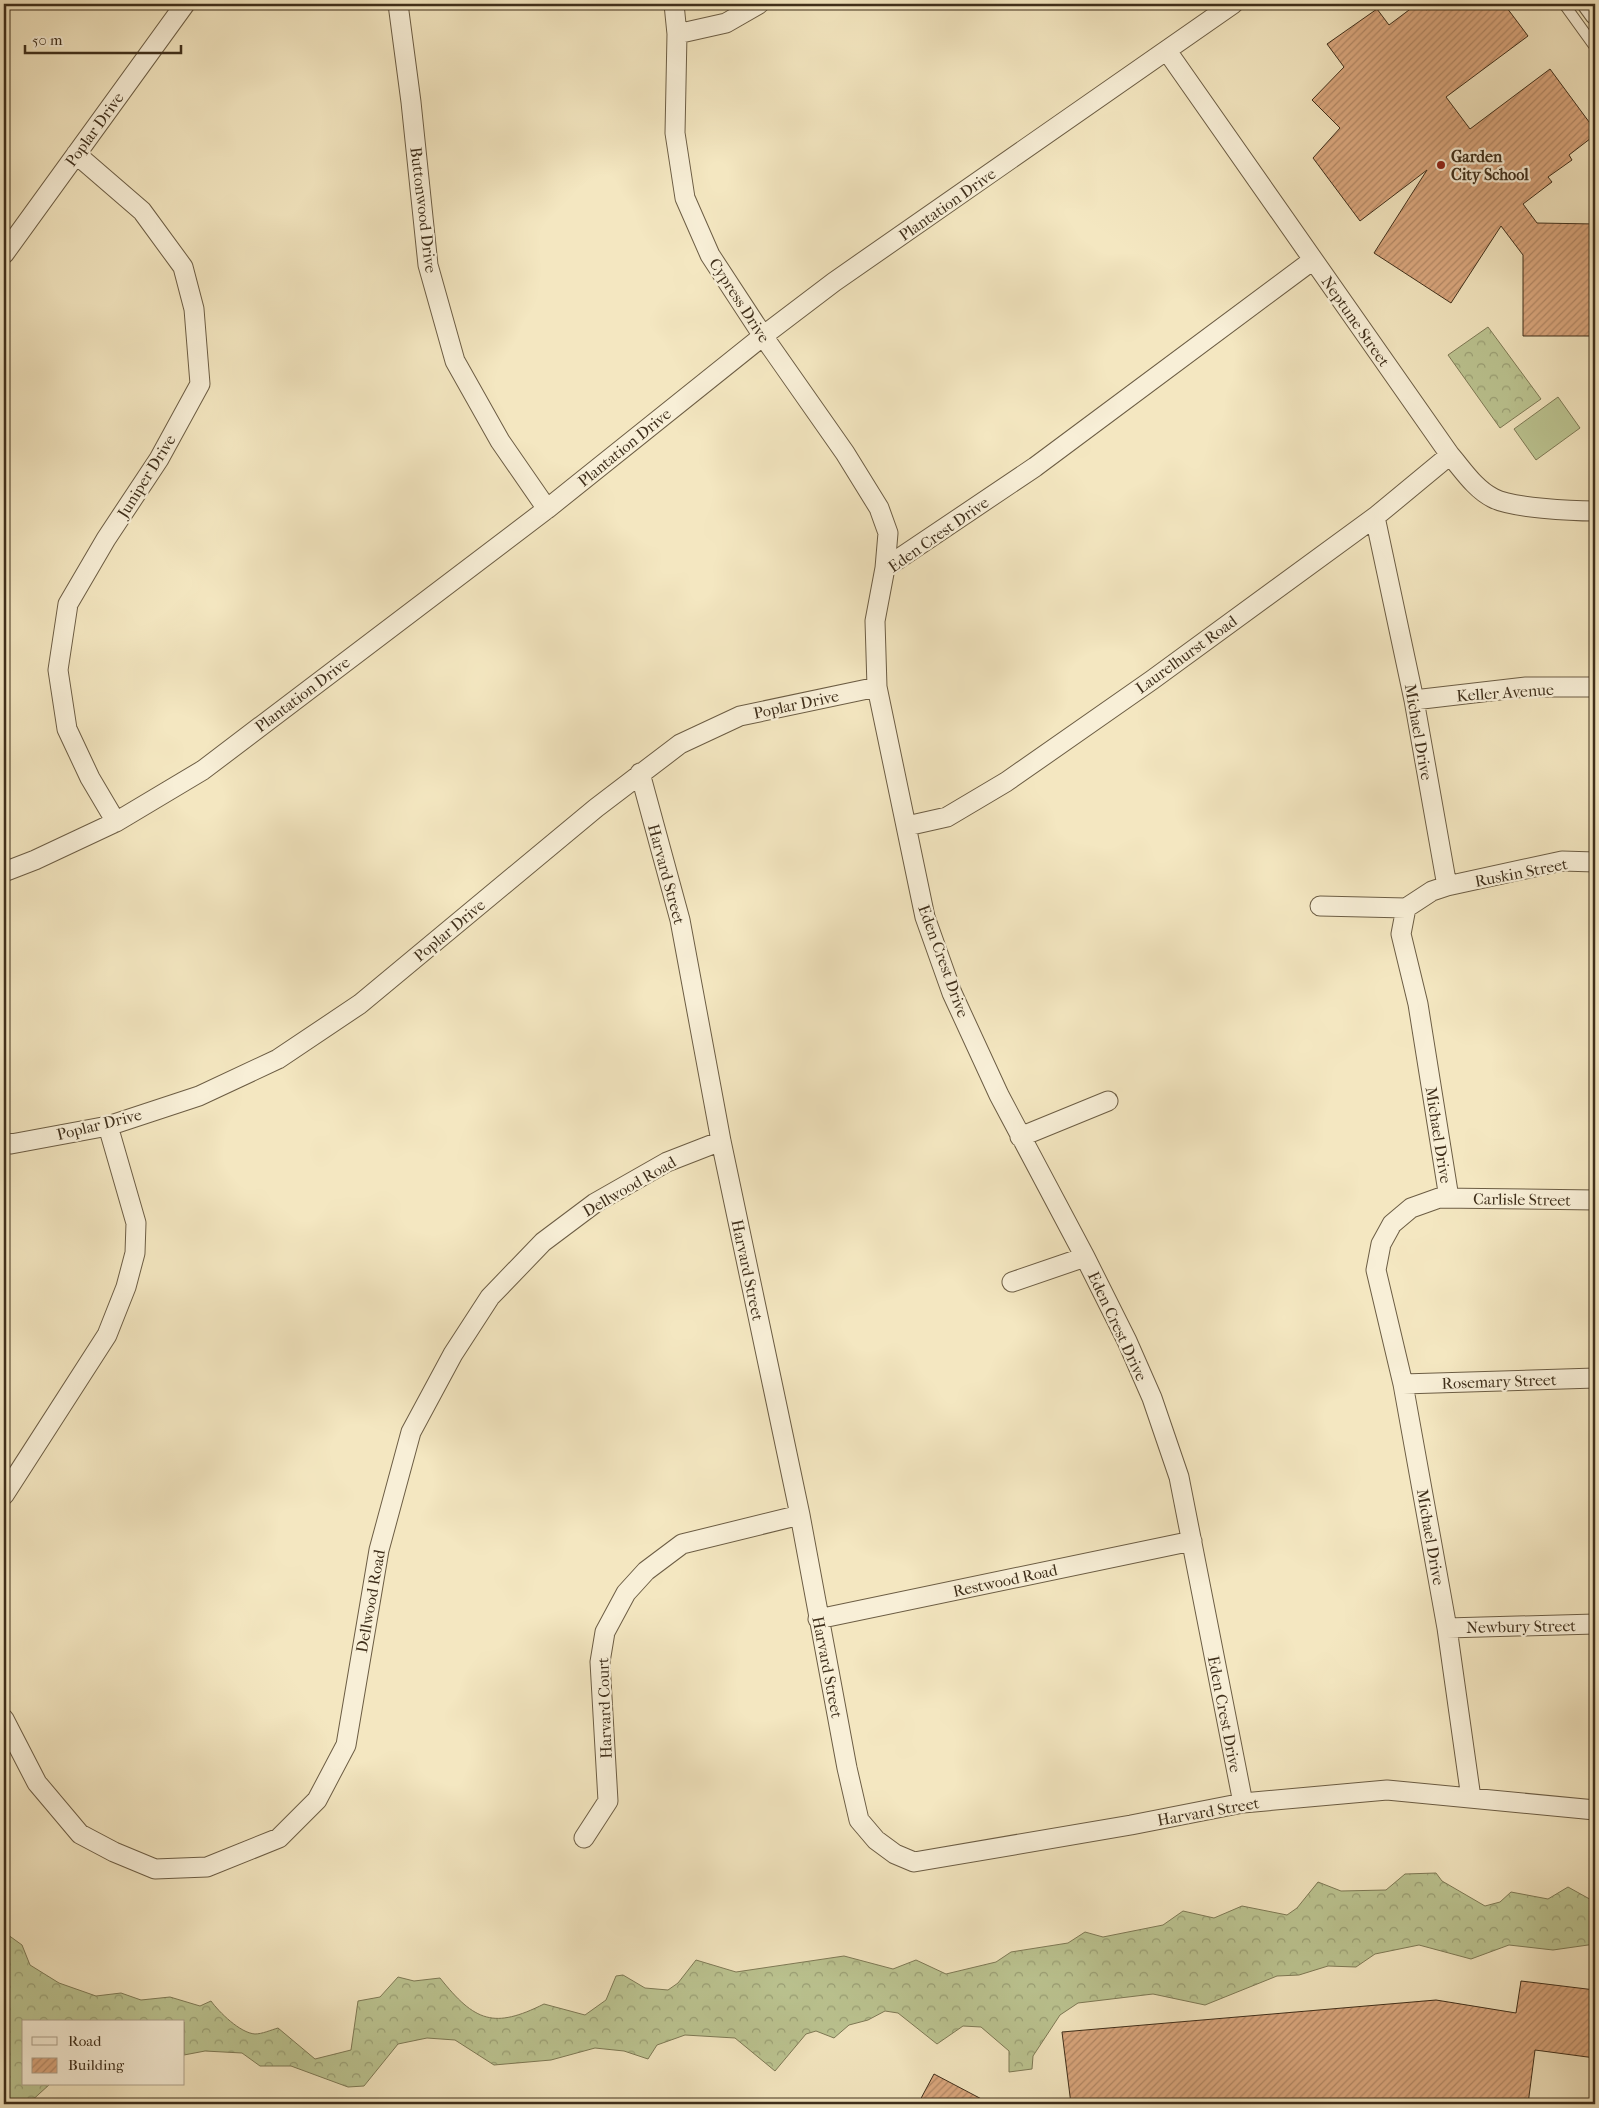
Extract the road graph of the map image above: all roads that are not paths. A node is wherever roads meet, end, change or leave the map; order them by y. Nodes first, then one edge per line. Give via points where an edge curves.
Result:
1 (185, 4) edge
2 (398, 4) edge
3 (674, 4) edge
4 (758, 4) edge
5 (1233, 4) edge
6 (1564, 4) edge
7 (1587, 4) edge
8 (1595, 15) edge
9 (677, 34) junction
10 (1595, 47) edge
11 (1167, 51) junction
12 (76, 154) junction
13 (4, 254) edge
14 (1313, 260) junction
15 (763, 336) junction
16 (1450, 455) junction
17 (547, 509) junction
18 (1595, 511) edge
19 (1375, 517) junction
20 (885, 568) junction
21 (877, 687) junction
22 (1595, 687) edge
23 (1414, 700) junction
24 (640, 773) junction
25 (116, 822) junction
26 (908, 826) junction
27 (1595, 862) edge
28 (4, 872) edge
29 (1447, 886) junction
30 (1320, 906) dead end
31 (1406, 908) junction
32 (1108, 1101) dead end
33 (108, 1126) junction
34 (1020, 1137) junction
35 (721, 1140) junction
36 (4, 1142) edge
37 (1449, 1198) junction
38 (1595, 1200) edge
39 (1085, 1257) junction
40 (1012, 1282) dead end
41 (1595, 1378) edge
42 (1403, 1384) junction
43 (4, 1495) edge
44 (800, 1515) junction
45 (1192, 1541) junction
46 (818, 1619) junction
47 (1595, 1624) edge
48 (1447, 1628) junction
49 (4, 1719) edge
50 (1471, 1798) junction
51 (1243, 1803) junction
52 (1595, 1810) edge
53 (584, 1838) dead end

1 - 12 street, Poplar Drive
2 - 17 street, Buttonwood Drive via 428,264 455,361 500,441
3 - 9 street, Cypress Drive
4 - 9 street via 726,23
5 - 11 street, Plantation Drive
6 - 10 lane
7 - 8 street
9 - 15 street, Cypress Drive via 675,132 685,198 710,255
11 - 14 street, Neptune Street
11 - 15 street, Plantation Drive via 834,282
12 - 13 street, Poplar Drive
12 - 25 street, Juniper Drive via 142,211 183,267 194,309 200,384 160,458 106,539 68,604 58,670 66,729
14 - 16 street, Neptune Street
14 - 20 street, Eden Crest Drive via 1035,467
15 - 17 street, Plantation Drive
15 - 20 street, Cypress Drive via 845,453 879,508 888,533
16 - 18 street, Neptune Street via 1478,488 1494,499 1512,504
16 - 19 street, Laurelhurst Road
17 - 25 street, Plantation Drive via 203,770
19 - 23 street, Michael Drive
19 - 26 street, Laurelhurst Road via 1006,782 948,817
20 - 21 street, Eden Crest Drive via 875,621
21 - 24 street, Poplar Drive via 740,716 680,744
21 - 26 street, Eden Crest Drive
22 - 23 street, Keller Avenue via 1526,687
23 - 29 street, Michael Drive
24 - 33 street, Poplar Drive via 360,1004 278,1059 199,1096
24 - 35 street, Harvard Street via 680,920
25 - 28 street, Plantation Drive
26 - 34 street, Eden Crest Drive via 925,917 952,993
27 - 29 street, Ruskin Street via 1562,861
29 - 31 street via 1432,891
30 - 31 street
31 - 37 street, Michael Drive via 1401,934 1418,1004
32 - 34 street
33 - 36 street, Poplar Drive via 11,1144
33 - 43 street via 136,1223 135,1253 128,1278 107,1335
34 - 39 street, Eden Crest Drive
35 - 44 street, Harvard Street
35 - 49 street, Dellwood Road via 667,1162 595,1203 543,1242 490,1297 453,1354 411,1432 406,1450 379,1550 346,1745 317,1800 279,1838 208,1867 155,1869 114,1852 80,1834 37,1783
37 - 38 street, Carlisle Street
37 - 42 street, Michael Drive via 1439,1198 1411,1208 1392,1224 1381,1244 1376,1270
39 - 40 street
39 - 45 street, Eden Crest Drive via 1152,1398 1178,1477
41 - 42 street, Rosemary Street
42 - 48 street, Michael Drive
44 - 46 street, Harvard Street
44 - 53 street, Harvard Court via 682,1544 646,1571 626,1594 605,1632 600,1662 608,1801
45 - 46 street, Restwood Road
45 - 51 street, Eden Crest Drive
46 - 51 street, Harvard Street via 859,1820 876,1840 895,1854 914,1862 940,1859
47 - 48 street, Newbury Street
48 - 50 street, Michael Drive
50 - 51 street, Harvard Street via 1388,1790
50 - 52 street, Harvard Street

